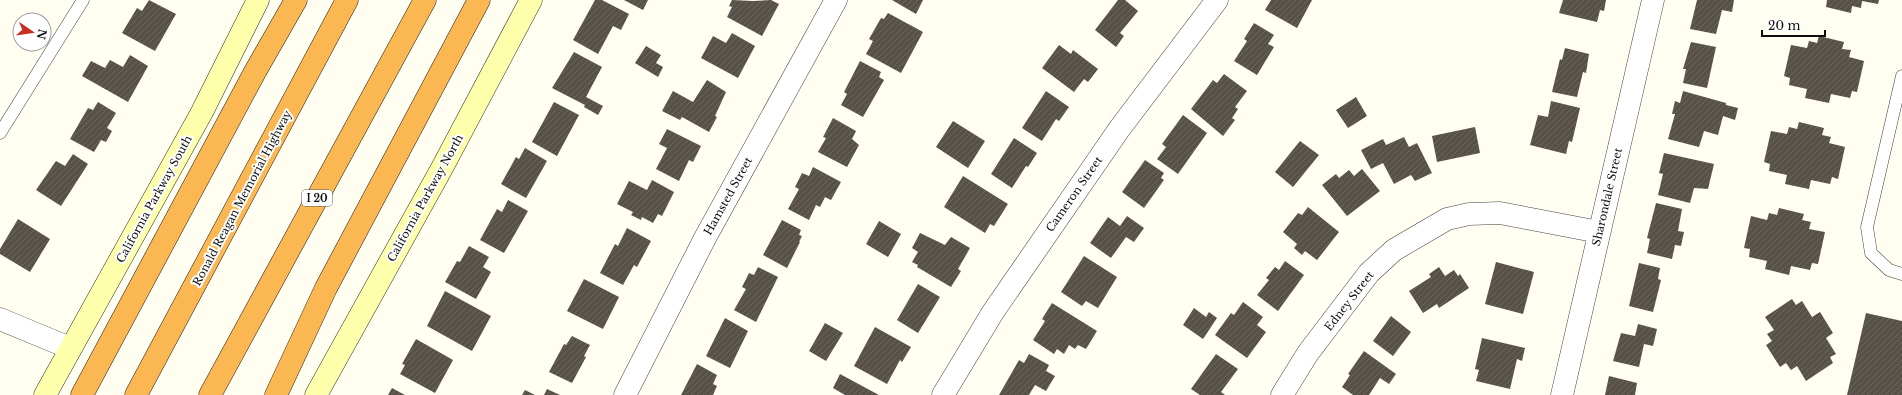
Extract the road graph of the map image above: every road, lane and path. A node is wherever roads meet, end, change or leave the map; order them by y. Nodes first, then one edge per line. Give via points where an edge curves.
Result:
1 (83, 0) edge
2 (258, 0) edge
3 (296, 0) edge
4 (347, 0) edge
5 (425, 0) edge
6 (479, 0) edge
7 (531, 0) edge
8 (836, 0) edge
9 (1217, 0) edge
10 (1653, 0) edge
11 (1902, 76) edge
12 (0, 133) edge
13 (1599, 232) junction
14 (1902, 274) edge
15 (0, 319) edge
16 (70, 348) junction
17 (45, 395) edge
18 (82, 395) edge
19 (136, 395) edge
20 (210, 395) edge
21 (276, 395) edge
22 (316, 395) edge
23 (625, 395) edge
24 (943, 395) edge
25 (1282, 395) edge
26 (1562, 395) edge

1 - 12 lane
2 - 16 main road, California Parkway South via 202,112
3 - 18 highway
4 - 19 highway, Ronald Reagan Memorial Highway
5 - 20 highway, I 20
6 - 21 highway via 326,288
7 - 22 main road, California Parkway North via 442,168
8 - 23 street, Hamsted Street via 705,238
9 - 24 street, Cameron Street via 1120,128 993,312
10 - 13 street, Sharondale Street
11 - 14 lane via 1867,227 1871,253 1889,270
13 - 25 street, Edney Street via 1500,213 1469,214 1447,220 1394,250 1369,273 1308,353
13 - 26 street, Sharondale Street
15 - 16 street
16 - 17 main road, California Parkway South

